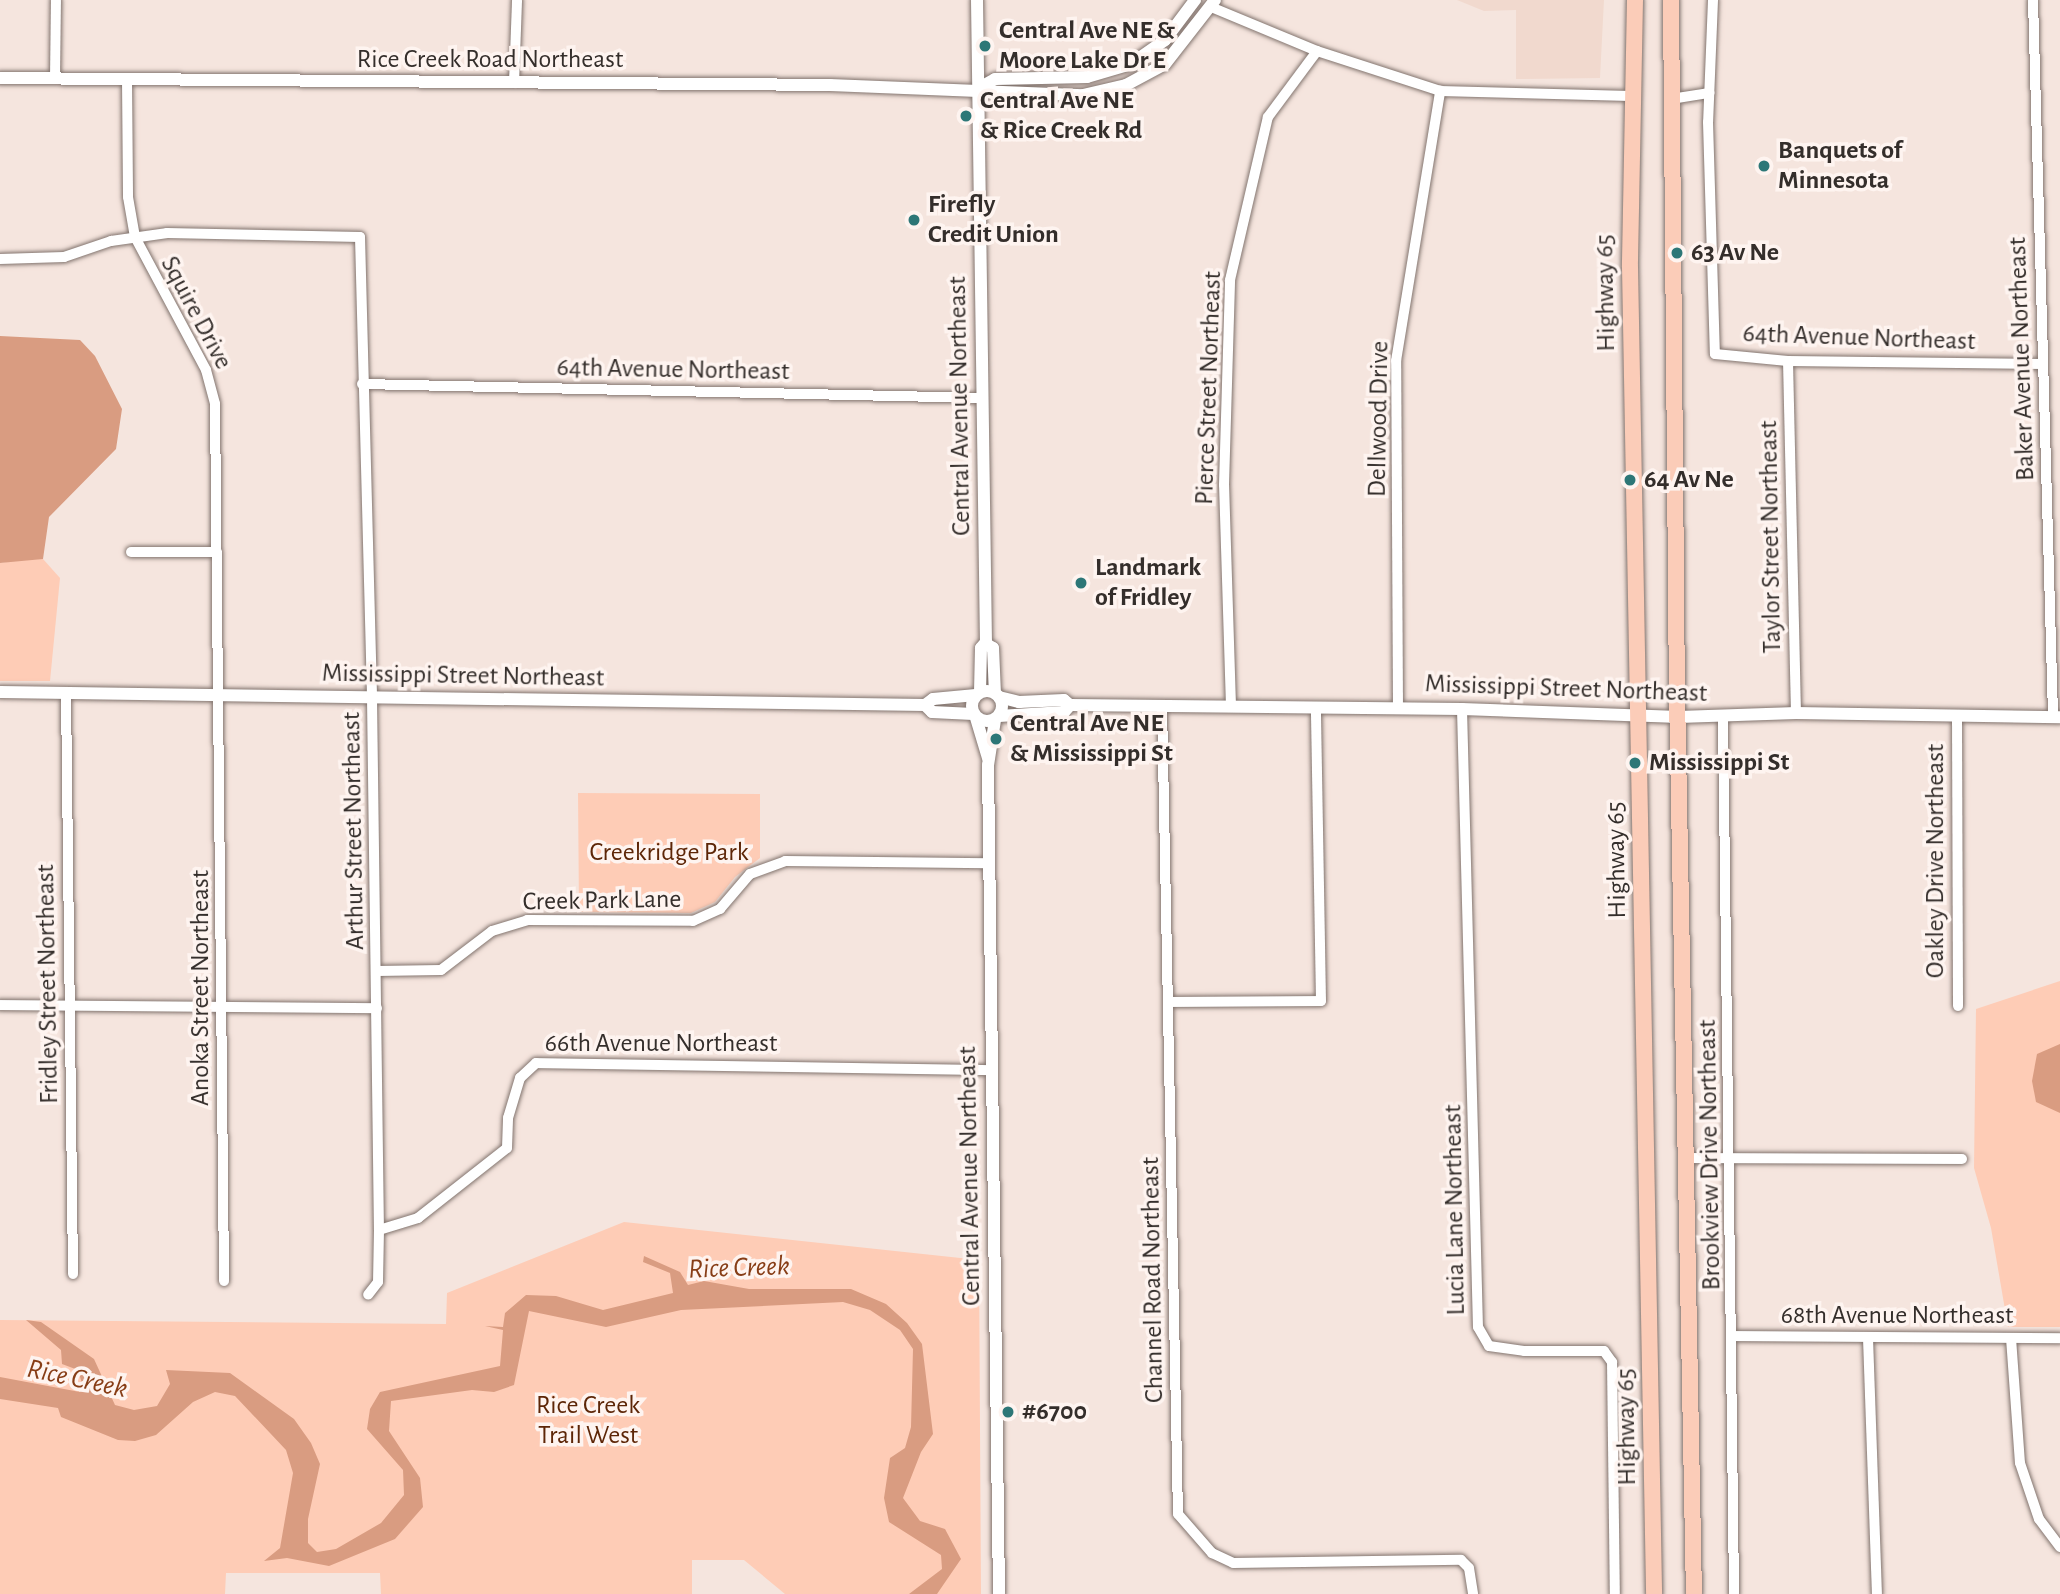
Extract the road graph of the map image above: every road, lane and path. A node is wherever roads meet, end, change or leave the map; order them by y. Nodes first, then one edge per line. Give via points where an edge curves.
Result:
1 (56, 0) edge
2 (517, 0) edge
3 (977, 0) edge
4 (1195, 0) edge
5 (1635, 0) edge
6 (1671, 0) edge
7 (1713, 0) edge
8 (2033, 0) edge
9 (1213, 3) edge
10 (1317, 51) junction
11 (0, 78) edge
12 (55, 79) junction
13 (127, 79) junction
14 (514, 83) junction
15 (979, 88) junction
16 (1440, 92) junction
17 (1710, 93) junction
18 (1630, 96) junction
19 (1671, 99) junction
20 (135, 237) junction
21 (0, 259) edge
22 (1788, 361) junction
23 (2043, 364) junction
24 (362, 384) junction
25 (982, 398) junction
26 (131, 552) dead end
27 (217, 552) junction
28 (986, 643) junction
29 (0, 692) edge
30 (66, 693) junction
31 (978, 694) junction
32 (219, 695) junction
33 (997, 695) junction
34 (372, 698) junction
35 (925, 705) junction
36 (1070, 705) junction
37 (1163, 705) junction
38 (1231, 706) junction
39 (1316, 707) junction
40 (1398, 708) junction
41 (1462, 709) junction
42 (1796, 713) junction
43 (1638, 715) junction
44 (975, 716) junction
45 (1723, 716) junction
46 (1957, 716) junction
47 (1679, 717) junction
48 (2056, 717) edge
49 (997, 718) junction
50 (988, 758) junction
51 (989, 863) junction
52 (377, 971) junction
53 (1171, 1002) junction
54 (0, 1005) edge
55 (69, 1006) junction
56 (1958, 1006) dead end
57 (222, 1007) junction
58 (377, 1008) junction
59 (992, 1070) junction
60 (1687, 1158) junction
61 (1731, 1158) junction
62 (1962, 1159) dead end
63 (379, 1230) junction
64 (73, 1274) dead end
65 (224, 1281) dead end
66 (368, 1294) dead end
67 (1733, 1336) junction
68 (1868, 1338) junction
69 (2011, 1338) junction
70 (2060, 1338) edge
71 (2060, 1547) edge
72 (999, 1594) edge
73 (1473, 1594) edge
74 (1615, 1594) edge
75 (1654, 1594) edge
76 (1694, 1594) edge
77 (1734, 1594) edge
78 (1877, 1594) edge

1 - 12 street
2 - 14 street
3 - 15 street, Central Avenue Northeast
4 - 15 street, Rice Creek Road Northeast via 1165,40 1123,67 1070,79 995,79
5 - 18 highway, Highway 65
6 - 19 highway
7 - 17 street
8 - 23 street, Baker Avenue Northeast
9 - 10 street
9 - 15 street, Rice Creek Road Northeast via 1165,64 1126,85 1083,95 995,94
10 - 16 street
10 - 38 street, Pierce Street Northeast via 1268,117 1230,280 1224,485
11 - 12 street, Rice Creek Road Northeast
12 - 13 street, Rice Creek Road Northeast
13 - 14 street, Rice Creek Road Northeast
13 - 20 street, Squire Drive via 128,197
14 - 15 street, Rice Creek Road Northeast
15 - 25 street, Central Avenue Northeast
16 - 18 street
16 - 40 street, Dellwood Drive via 1396,361
17 - 19 street
17 - 22 street, 64th Avenue Northeast via 1715,354
18 - 43 highway, Highway 65
19 - 47 highway
20 - 21 street via 64,257
20 - 24 street, Arthur Street Northeast via 167,233 360,237
20 - 27 street, Squire Drive via 211,381 216,418
22 - 23 street, 64th Avenue Northeast
22 - 42 street, Taylor Street Northeast
23 - 48 street, Baker Avenue Northeast
24 - 25 street, 64th Avenue Northeast
24 - 34 street, Arthur Street Northeast
25 - 28 street, Central Avenue Northeast
26 - 27 street
27 - 32 street, Squire Drive
28 - 31 street, Central Avenue Northeast via 981,648
28 - 33 street, Central Avenue Northeast via 993,648
29 - 30 street, Mississippi Street Northeast
30 - 32 street, Mississippi Street Northeast
30 - 55 street, Fridley Street Northeast
31 - 33 street, Mississippi Street Northeast
31 - 35 street, Mississippi Street Northeast via 933,699
31 - 44 street, Central Avenue Northeast
32 - 34 street, Mississippi Street Northeast
32 - 57 street, Anoka Street Northeast
33 - 36 street, Mississippi Street Northeast via 1019,702 1064,700
33 - 49 street, Central Avenue Northeast
34 - 35 street, Mississippi Street Northeast
34 - 52 street, Arthur Street Northeast
35 - 44 street, Mississippi Street Northeast via 932,712
36 - 37 street, Mississippi Street Northeast
36 - 49 street, Mississippi Street Northeast via 1064,712
37 - 38 street, Mississippi Street Northeast
37 - 53 street, Channel Road Northeast
38 - 39 street, Mississippi Street Northeast
39 - 40 street, Mississippi Street Northeast
39 - 53 street via 1321,1001
40 - 41 street, Mississippi Street Northeast
41 - 43 street, Mississippi Street Northeast
41 - 74 street, Lucia Lane Northeast via 1478,1327 1489,1346 1604,1351 1612,1362
42 - 45 street, Mississippi Street Northeast
42 - 46 street, Mississippi Street Northeast
43 - 47 street, Mississippi Street Northeast
43 - 75 highway, Highway 65
44 - 49 street, Mississippi Street Northeast
44 - 50 street, Central Avenue Northeast
45 - 47 street, Mississippi Street Northeast
45 - 61 street, Brookview Drive Northeast
46 - 48 street, Mississippi Street Northeast
46 - 56 street, Oakley Drive Northeast
47 - 60 highway
49 - 50 street, Central Avenue Northeast
50 - 51 street, Central Avenue Northeast
51 - 52 street, Creek Park Lane via 785,861 758,869 720,909 693,921 527,920 492,932 441,970
51 - 59 street, Central Avenue Northeast
52 - 58 street, Arthur Street Northeast
53 - 73 street, Channel Road Northeast via 1178,1514 1212,1553 1233,1563 1461,1560 1469,1568
54 - 55 street
55 - 57 street
55 - 64 street, Fridley Street Northeast
57 - 58 street
57 - 65 street, Anoka Street Northeast
58 - 63 street, Arthur Street Northeast
59 - 63 street, 66th Avenue Northeast via 536,1063 520,1078 508,1118 507,1148 418,1218
59 - 72 street, Central Avenue Northeast
60 - 61 street
60 - 76 highway
61 - 62 street
61 - 67 street, Brookview Drive Northeast
63 - 66 street, Arthur Street Northeast via 378,1282
67 - 68 street, 68th Avenue Northeast
67 - 77 street, Brookview Drive Northeast
68 - 69 street, 68th Avenue Northeast
68 - 78 street
69 - 70 street, 68th Avenue Northeast
69 - 71 street via 2020,1462 2039,1519

